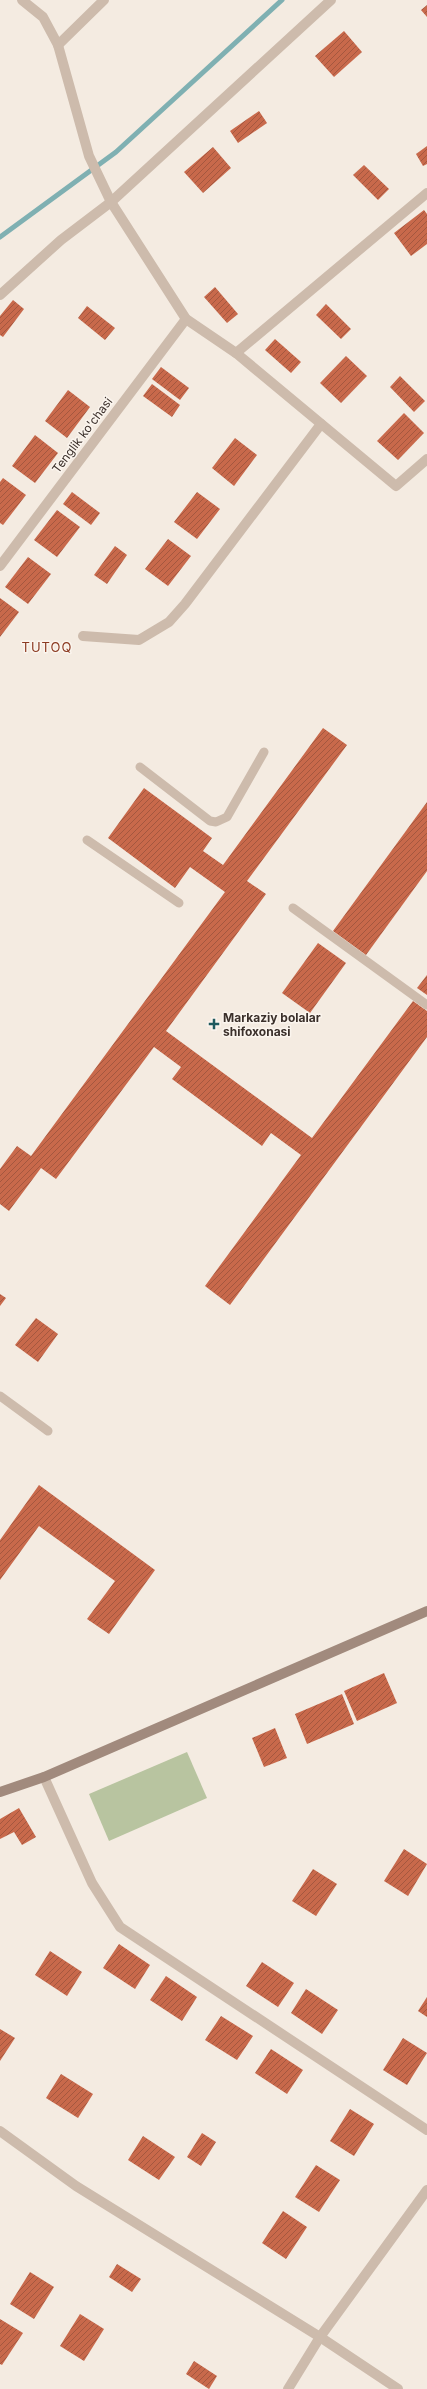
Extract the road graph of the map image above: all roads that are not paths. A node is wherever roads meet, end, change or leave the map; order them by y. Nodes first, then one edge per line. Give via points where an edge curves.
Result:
1 (22, 0) edge
2 (104, 0) edge
3 (332, 0) edge
4 (58, 45) junction
5 (427, 193) edge
6 (112, 202) junction
7 (0, 295) edge
8 (186, 319) junction
9 (236, 353) junction
10 (321, 424) junction
11 (427, 459) edge
12 (0, 566) edge
13 (83, 636) dead end
14 (264, 752) dead end
15 (140, 767) dead end
16 (87, 840) dead end
17 (179, 903) dead end
18 (293, 908) dead end
19 (427, 1005) edge
20 (0, 1396) edge
21 (48, 1430) dead end
22 (427, 1611) edge
23 (44, 1777) junction
24 (0, 1792) edge
25 (0, 2130) edge
26 (427, 2130) edge
27 (427, 2190) edge
28 (320, 2337) junction
29 (288, 2389) edge
30 (398, 2389) edge

1 - 4 street via 43,17
2 - 4 street
3 - 6 street
4 - 6 street via 89,156
5 - 9 street
6 - 7 street via 61,240
6 - 8 street
8 - 9 street
8 - 12 street, Tenglik ko'chasi
9 - 10 street
10 - 11 street via 396,486
10 - 13 street via 170,622 139,640
14 - 15 lane via 227,817 216,822 210,821
16 - 17 lane
18 - 19 lane
20 - 21 lane
22 - 23 street
23 - 24 street
23 - 26 street via 92,1883 120,1927
25 - 28 street via 76,2186
27 - 28 street
28 - 29 street
28 - 30 street

